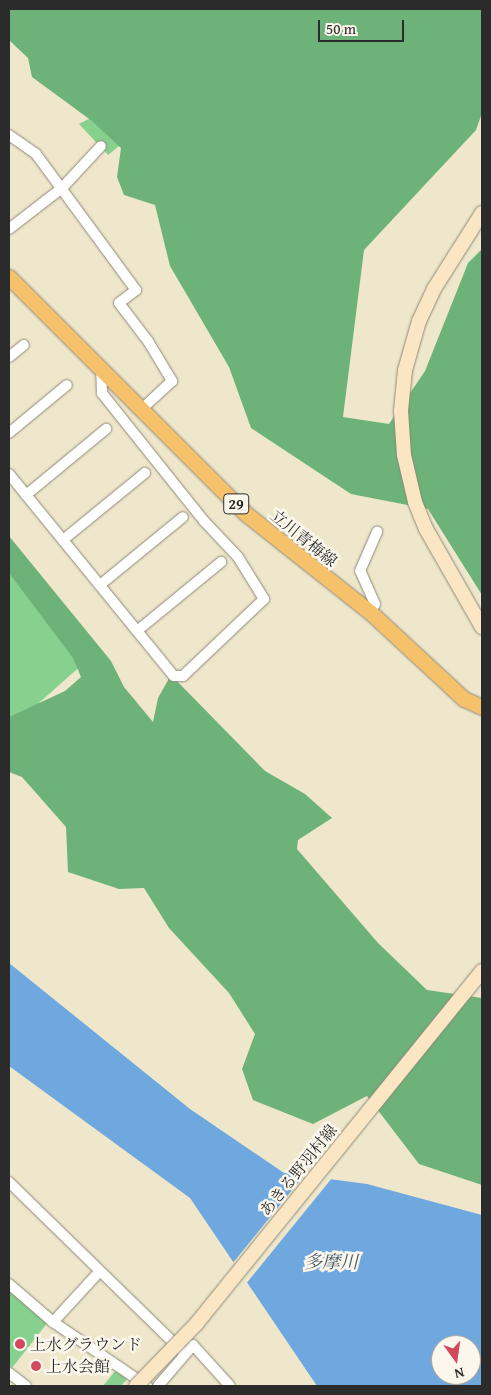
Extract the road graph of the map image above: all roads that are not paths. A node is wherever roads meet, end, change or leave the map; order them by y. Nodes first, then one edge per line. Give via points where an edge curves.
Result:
1 (9, 135) edge
2 (101, 146) dead end
3 (62, 188) junction
4 (482, 213) edge
5 (9, 229) edge
6 (9, 277) edge
7 (24, 345) dead end
8 (9, 357) edge
9 (101, 366) junction
10 (67, 385) dead end
11 (142, 408) junction
12 (106, 429) dead end
13 (9, 433) edge
14 (145, 473) dead end
15 (9, 474) edge
16 (26, 495) junction
17 (183, 518) dead end
18 (377, 532) dead end
19 (63, 540) junction
20 (221, 562) dead end
21 (100, 585) junction
22 (370, 612) junction
23 (482, 627) edge
24 (137, 631) junction
25 (482, 707) edge
26 (482, 971) edge
27 (9, 1182) edge
28 (99, 1272) junction
29 (9, 1284) edge
30 (53, 1322) junction
31 (185, 1354) junction
32 (9, 1373) edge
33 (26, 1386) edge
34 (136, 1386) edge
35 (147, 1386) edge
36 (158, 1386) edge
37 (230, 1386) edge

1 - 3 street via 36,154
2 - 3 street
3 - 5 street
3 - 11 street via 136,290 119,303 148,341 172,382
4 - 23 main road via 434,288 419,321 405,370 401,411 405,462 418,510
6 - 9 main road, 立川青梅線 / 29
7 - 8 street
9 - 11 main road, 立川青梅線 / 29
9 - 24 street via 102,393 204,521 238,557 264,599 183,676 174,676
10 - 13 street
11 - 22 main road, 立川青梅線 / 29 via 245,513
12 - 16 street
14 - 19 street
15 - 16 street
16 - 19 street
17 - 21 street
18 - 22 street via 360,571 376,604
19 - 21 street
20 - 24 street
21 - 24 street
22 - 25 main road, 立川青梅線 / 29 via 464,699
26 - 34 main road, あきる野羽村線, bridge via 197,1323
27 - 28 street
28 - 30 street
28 - 31 street
29 - 30 street
30 - 35 street
31 - 36 street
31 - 37 street via 192,1345
32 - 33 street

